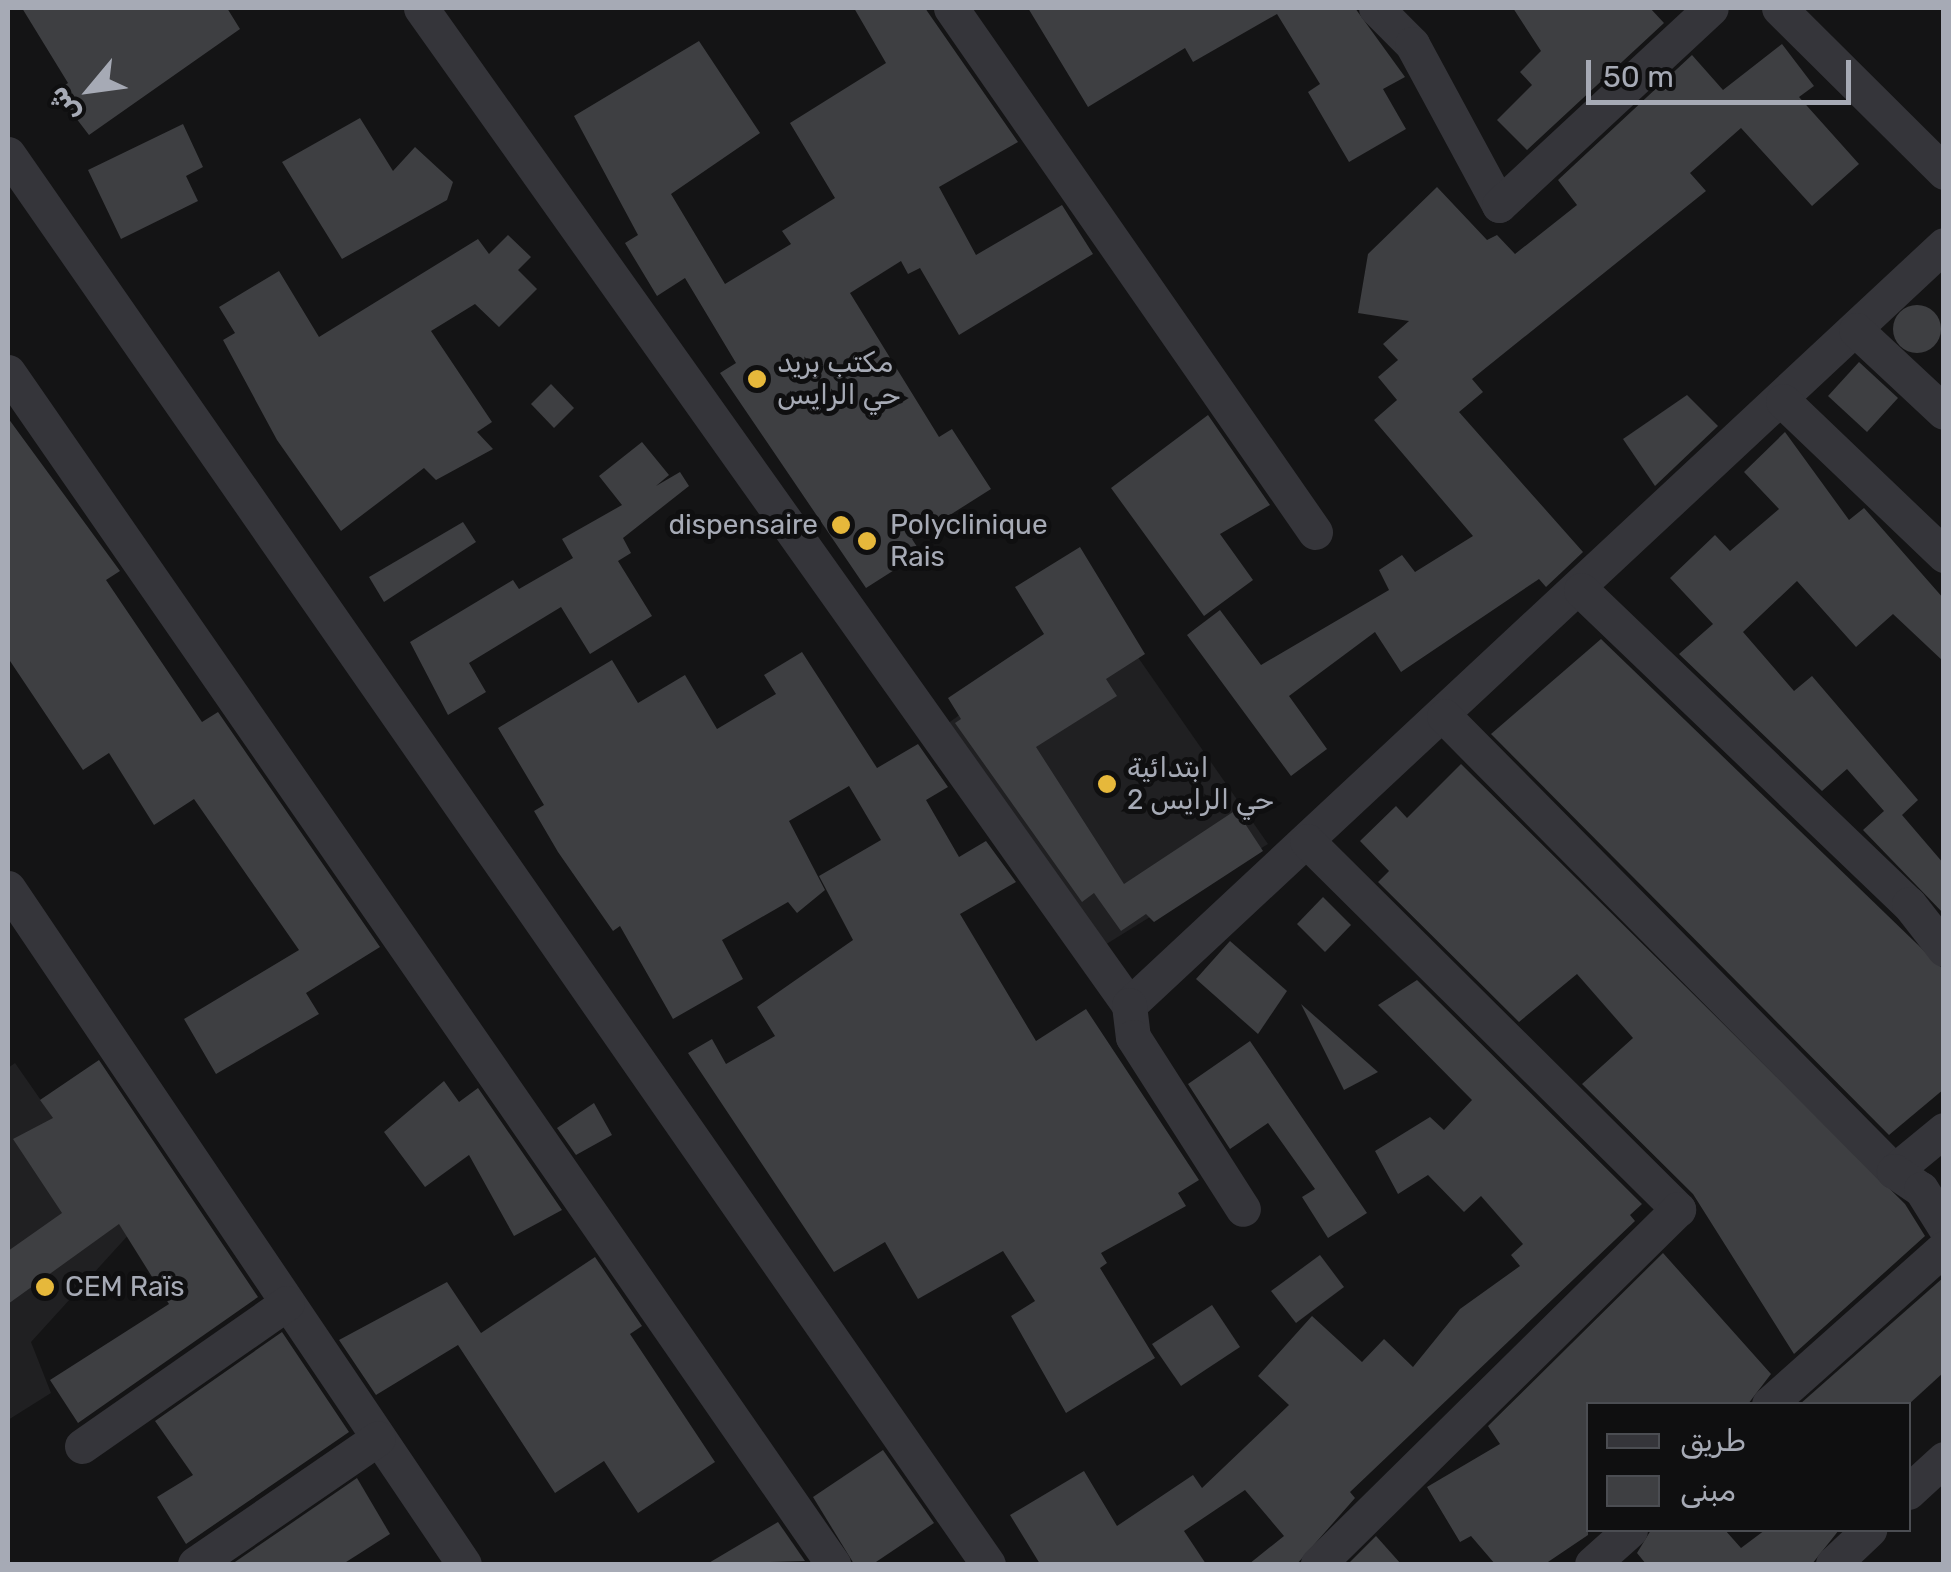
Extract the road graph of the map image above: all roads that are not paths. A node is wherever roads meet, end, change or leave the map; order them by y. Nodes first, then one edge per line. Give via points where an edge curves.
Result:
1 (421, 8) edge
2 (950, 8) edge
3 (1376, 8) edge
4 (1711, 8) edge
5 (1779, 8) edge
6 (8, 154) edge
7 (1944, 172) edge
8 (1944, 245) edge
9 (1856, 330) junction
10 (8, 372) edge
11 (1783, 401) junction
12 (1944, 412) edge
13 (1315, 532) dead end
14 (1944, 555) edge
15 (1581, 590) junction
16 (1444, 716) junction
17 (1308, 841) junction
18 (8, 888) edge
19 (1944, 949) edge
20 (1130, 1005) junction
21 (1944, 1130) edge
22 (1894, 1171) junction
23 (1243, 1208) dead end
24 (1944, 1226) edge
25 (1944, 1248) edge
26 (287, 1304) junction
27 (1772, 1402) edge
28 (378, 1438) junction
29 (82, 1446) dead end
30 (1944, 1459) edge
31 (1911, 1489) edge
32 (1628, 1532) edge
33 (1868, 1532) edge
34 (194, 1564) edge
35 (464, 1564) edge
36 (833, 1564) edge
37 (988, 1564) edge
38 (1318, 1564) edge
39 (1592, 1564) edge
40 (1833, 1564) edge

1 - 20 street
2 - 13 street
3 - 4 street via 1412,44 1499,205
5 - 7 street
6 - 37 street
8 - 9 street
9 - 11 street
9 - 12 street
10 - 36 street
11 - 14 street
11 - 15 street
15 - 16 street
15 - 19 street via 1909,904
16 - 17 street
16 - 22 street
17 - 20 street
17 - 38 street via 1678,1209
18 - 26 street
20 - 23 street via 1133,1037
21 - 22 street
22 - 24 street via 1921,1189
25 - 27 street
26 - 28 street
26 - 29 street
28 - 34 street
28 - 35 street
30 - 31 street
32 - 39 street
33 - 40 street

